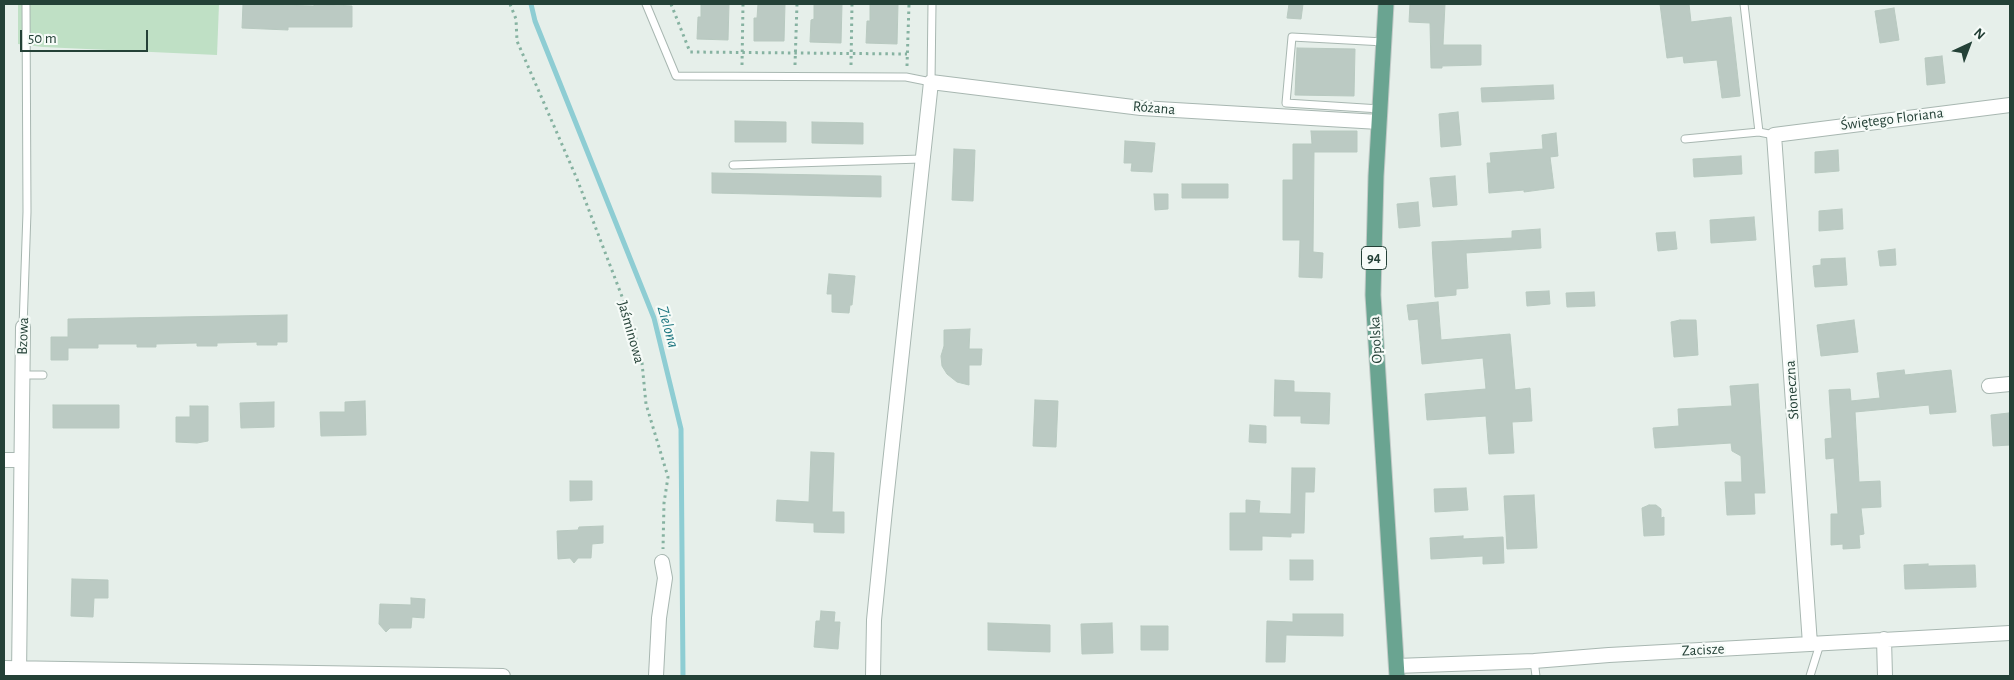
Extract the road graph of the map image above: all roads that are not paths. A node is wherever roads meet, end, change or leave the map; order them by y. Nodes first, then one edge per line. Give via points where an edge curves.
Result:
1 (26, 4) edge
2 (646, 4) edge
3 (932, 4) edge
4 (1386, 4) edge
5 (1744, 4) edge
6 (1384, 42) junction
7 (931, 82) junction
8 (2010, 105) edge
9 (1380, 116) junction
10 (1759, 132) junction
11 (1774, 135) junction
12 (1685, 139) dead end
13 (921, 159) junction
14 (733, 165) dead end
15 (23, 327) joint
16 (22, 375) junction
17 (43, 375) dead end
18 (2010, 384) edge
19 (1989, 386) dead end
20 (4, 460) edge
21 (20, 460) junction
22 (662, 562) road end
23 (2010, 633) edge
24 (1884, 639) junction
25 (1815, 644) junction
26 (1534, 661) junction
27 (4, 668) edge
28 (1396, 671) edge
29 (19, 672) edge
30 (182, 674) edge
31 (503, 676) edge
32 (656, 676) edge
33 (873, 676) edge
34 (1536, 676) edge
35 (1810, 676) edge
36 (1885, 676) edge

1 - 15 lane, Bzowa via 27,212
2 - 7 lane via 676,76 906,77
3 - 7 lane
4 - 6 main road, Opolska / 94
5 - 10 lane
6 - 9 main road, Opolska / 94
6 - 9 lane via 1292,37 1286,103
7 - 9 street, Różana via 1141,108
7 - 13 street
8 - 11 street, Świętego Floriana
9 - 28 main road, Opolska / 94 via 1373,295
10 - 11 lane
10 - 12 lane
11 - 25 street, Słoneczna
13 - 14 lane
13 - 33 street via 874,620
15 - 16 street, Bzowa
16 - 17 lane
16 - 21 street, Bzowa
18 - 19 street
20 - 21 street
21 - 29 street, Bzowa
22 - 32 street via 665,578
23 - 24 street, Zacisze
24 - 25 street, Zacisze
24 - 36 street
25 - 26 street, Zacisze
25 - 35 lane
26 - 28 street, Zacisze
26 - 34 lane
27 - 29 street
29 - 30 street
30 - 31 street

